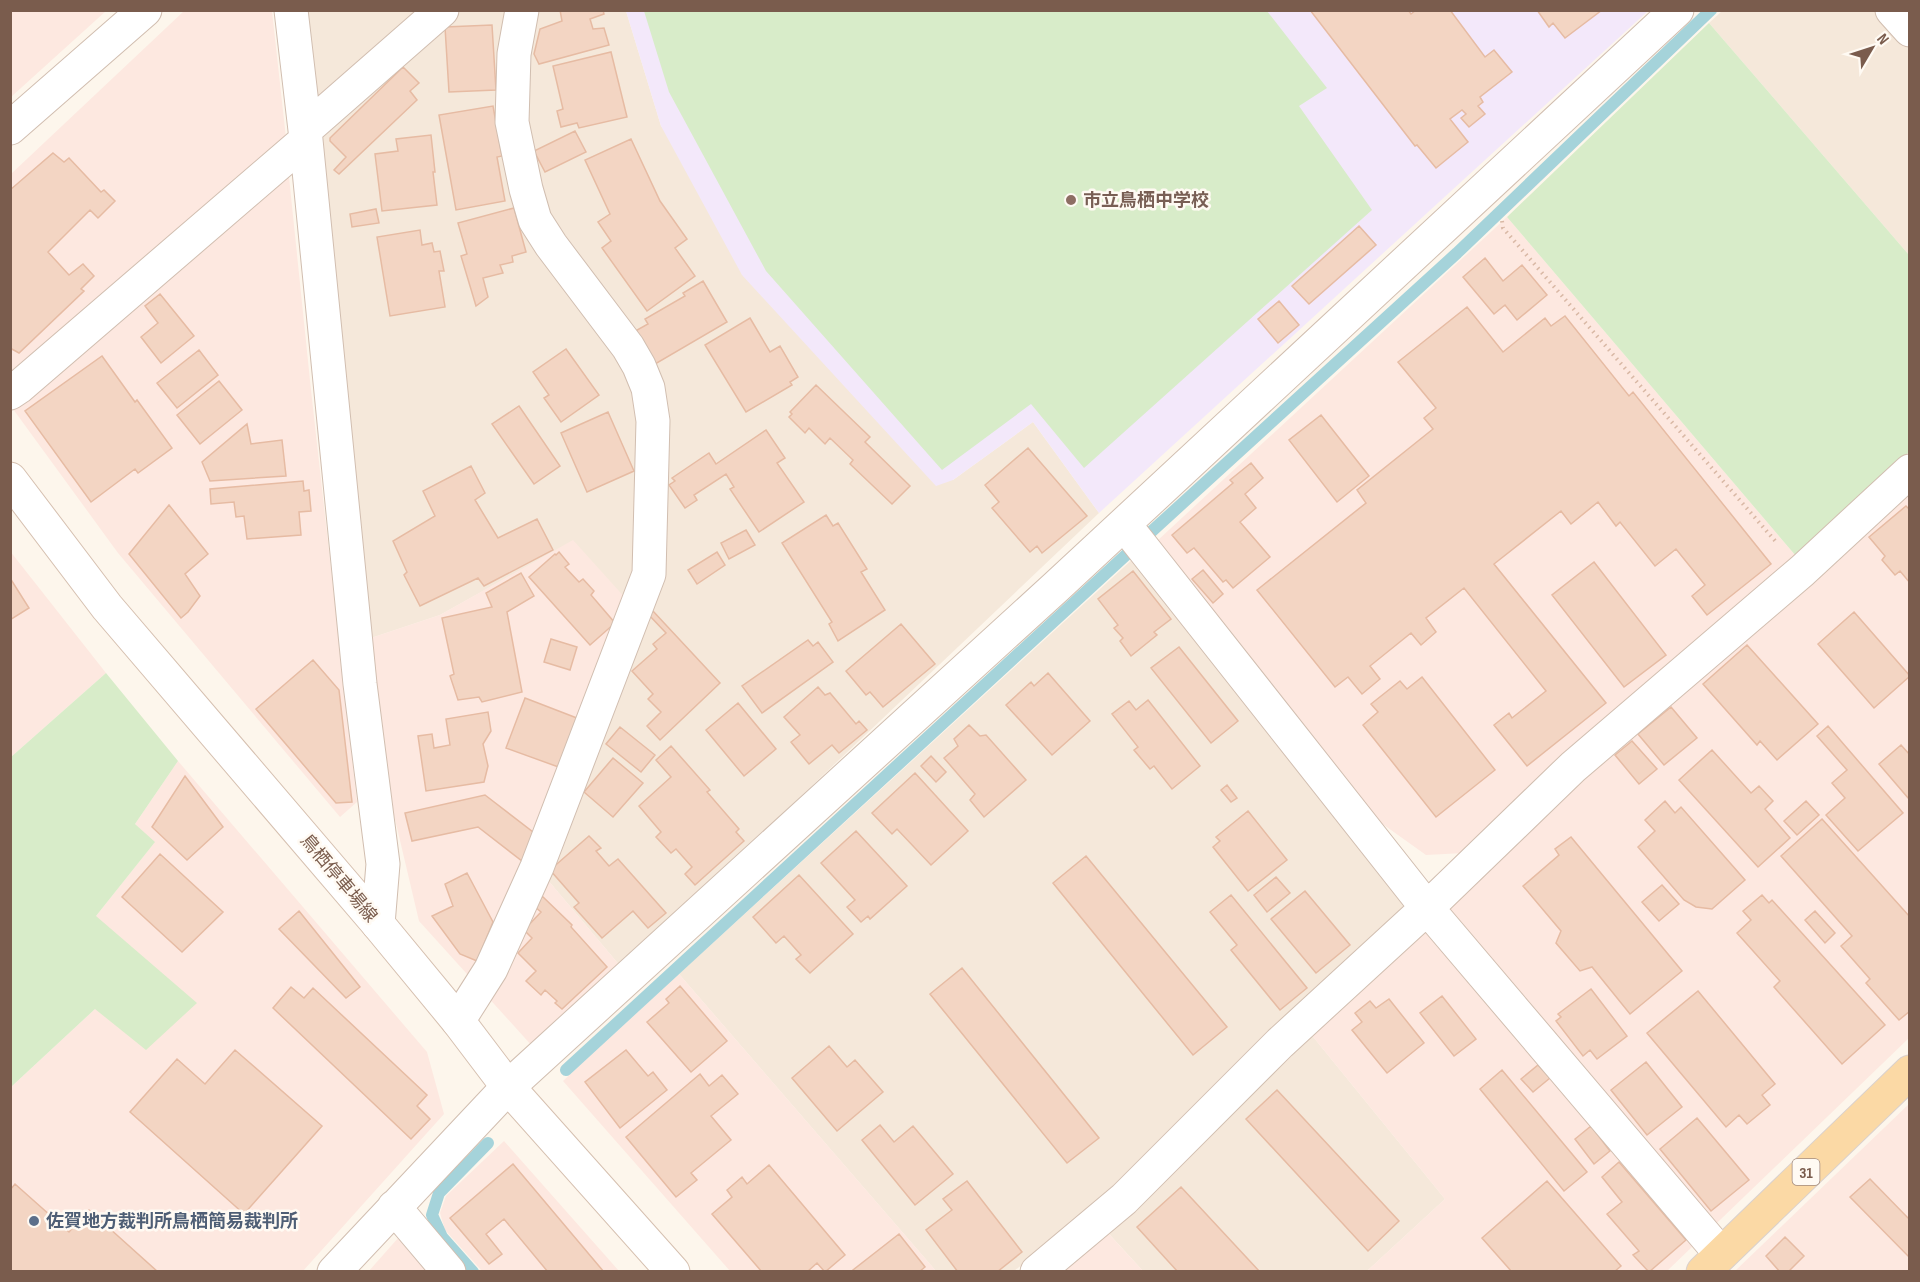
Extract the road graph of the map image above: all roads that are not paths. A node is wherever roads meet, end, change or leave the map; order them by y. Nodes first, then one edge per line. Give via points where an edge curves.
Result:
1 (145, 10) edge
2 (291, 10) edge
3 (442, 10) edge
4 (522, 10) edge
5 (1677, 10) edge
6 (1892, 10) edge
7 (1910, 30) edge
8 (10, 128) edge
9 (306, 135) junction
10 (10, 393) edge
11 (1910, 471) edge
12 (10, 479) edge
13 (1124, 524) junction
14 (1427, 908) junction
15 (378, 924) junction
16 (458, 1021) junction
17 (1910, 1072) edge
18 (508, 1087) junction
19 (394, 1207) junction
20 (1712, 1263) edge
21 (334, 1272) edge
22 (449, 1272) edge
23 (673, 1272) edge
24 (1037, 1272) edge

1 - 8 street
2 - 9 street
3 - 9 street
4 - 16 street via 514,54 512,122 535,220 628,347 648,388 653,421 649,574 537,867 491,969
5 - 13 street
6 - 7 street
9 - 10 street
9 - 15 street via 360,684 383,864
11 - 14 street via 1802,571 1573,767
12 - 15 street, 鳥栖停車場線 via 107,607
13 - 14 street
13 - 18 street
14 - 20 street
14 - 24 street via 1280,1043 1124,1199
15 - 16 street, 鳥栖停車場線
16 - 18 street, 鳥栖停車場線
17 - 20 main road, 31
18 - 19 street
18 - 23 street, 鳥栖停車場線
19 - 21 street
19 - 22 street

